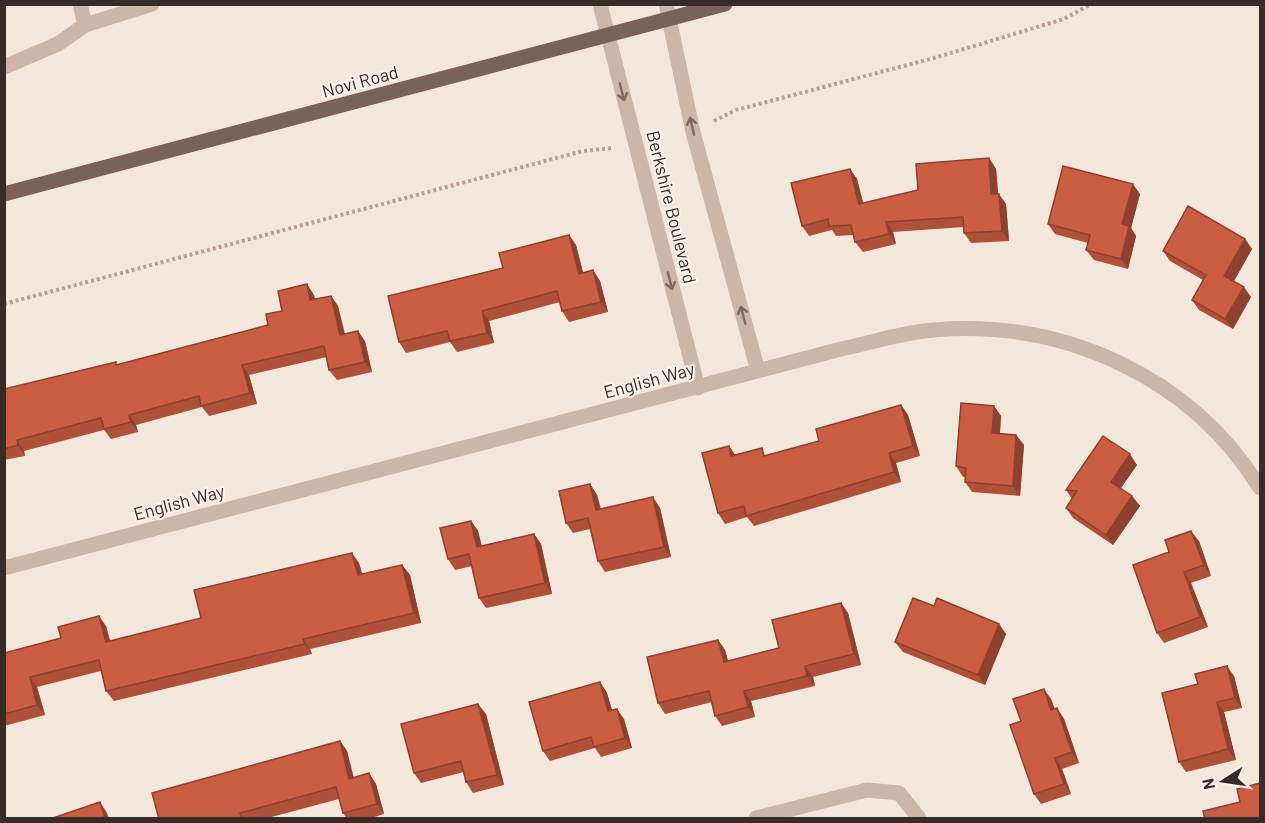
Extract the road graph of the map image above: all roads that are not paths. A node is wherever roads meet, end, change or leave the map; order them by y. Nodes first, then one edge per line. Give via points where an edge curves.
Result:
1 (80, 4) edge
2 (152, 4) edge
3 (600, 4) edge
4 (725, 4) edge
5 (668, 12) edge
6 (85, 26) junction
7 (607, 36) junction
8 (4, 67) edge
9 (4, 194) edge
10 (758, 371) junction
11 (698, 388) junction
12 (1260, 488) edge
13 (4, 568) edge
14 (756, 819) edge
15 (919, 819) edge

1 - 6 street
2 - 6 street
3 - 7 street, Berkshire Boulevard
4 - 5 main road, Novi Road
5 - 7 main road, Novi Road
10 -> 5 street via 693,132
6 - 8 street via 57,44
7 - 9 main road, Novi Road
7 -> 11 street, Berkshire Boulevard
10 - 11 street, English Way
10 - 12 street, English Way via 933,330 1027,332 1055,338 1140,372 1171,392 1220,436
11 - 13 street, English Way
14 - 15 street via 867,790 899,793

